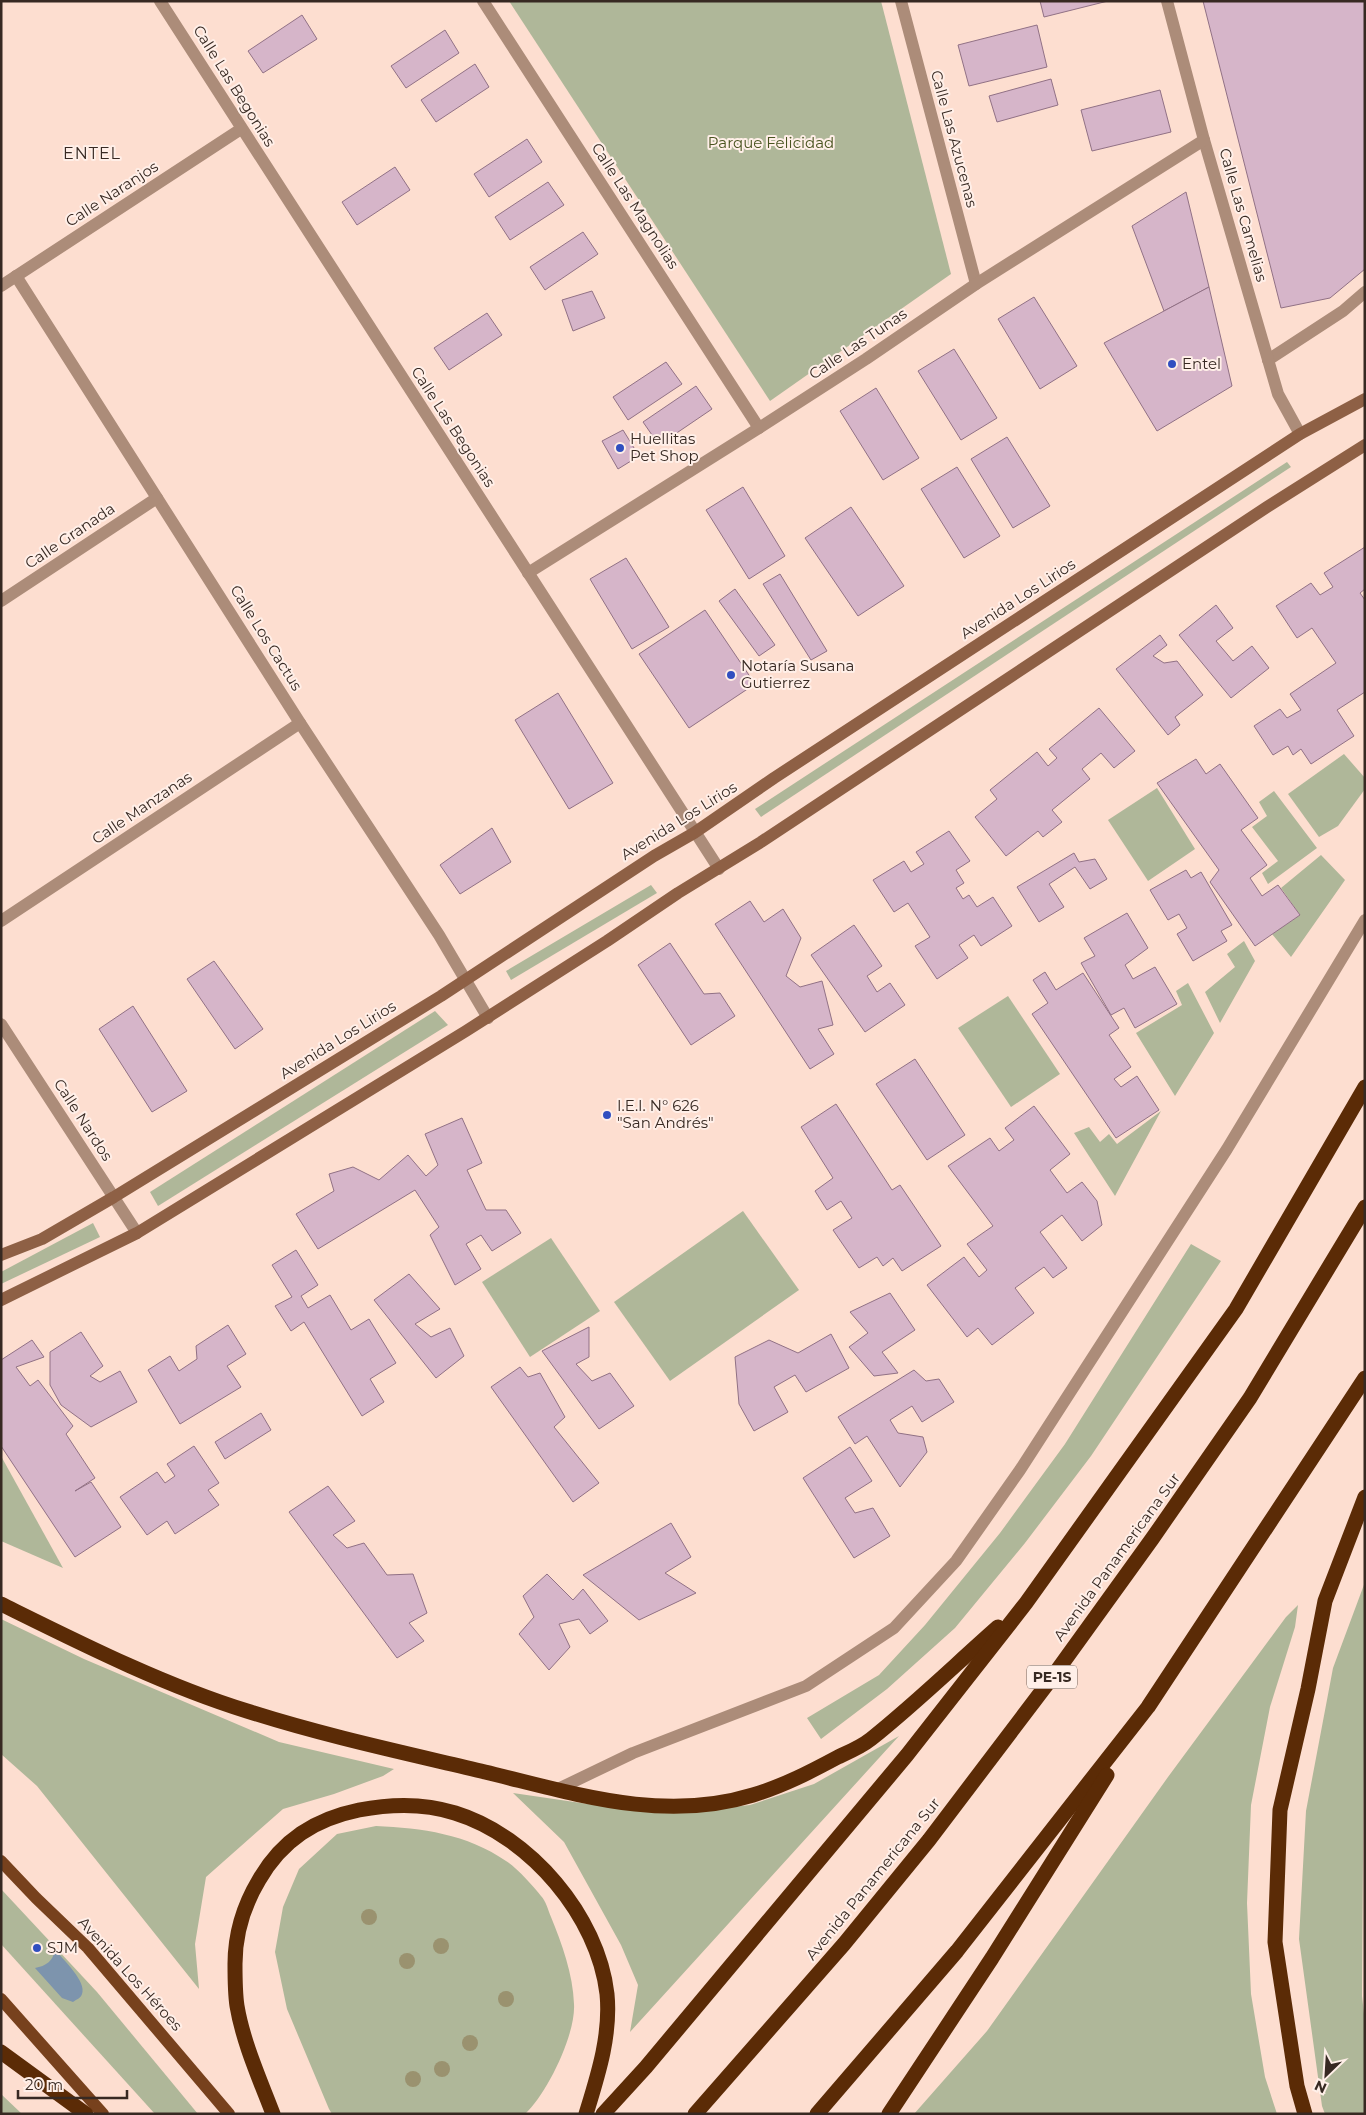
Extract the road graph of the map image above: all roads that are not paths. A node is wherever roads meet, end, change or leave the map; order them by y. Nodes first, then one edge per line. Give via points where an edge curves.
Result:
1 (160, 1) edge
2 (483, 1) edge
3 (901, 1) edge
4 (1167, 1) edge
5 (241, 129) junction
6 (1204, 140) junction
7 (16, 276) junction
8 (976, 284) junction
9 (1, 286) edge
10 (1365, 292) edge
11 (1268, 360) junction
12 (1365, 399) edge
13 (760, 428) junction
14 (1300, 434) junction
15 (1363, 447) edge
16 (157, 498) junction
17 (528, 573) junction
18 (1, 601) edge
19 (300, 723) junction
20 (694, 833) junction
21 (719, 869) junction
22 (1365, 920) edge
23 (1, 921) edge
24 (464, 979) junction
25 (488, 1018) junction
26 (1, 1024) edge
27 (1365, 1087) edge
28 (114, 1197) junction
29 (1365, 1207) edge
30 (137, 1233) junction
31 (1, 1255) edge
32 (1, 1300) edge
33 (1365, 1378) edge
34 (1365, 1497) edge
35 (1026, 1603) junction
36 (1, 1604) edge
37 (1148, 1708) junction
38 (556, 1790) junction
39 (1, 1861) edge
40 (1, 1999) edge
41 (1, 2052) edge
42 (86, 2114) edge
43 (103, 2114) edge
44 (229, 2114) edge
45 (273, 2114) edge
46 (586, 2114) edge
47 (603, 2114) edge
48 (695, 2114) edge
49 (817, 2114) edge
50 (889, 2114) edge
51 (1305, 2114) edge

1 - 5 street, Calle Las Begonias
2 - 13 street, Calle Las Magnolias
3 - 8 street, Calle Las Azucenas
4 - 6 street, Calle Las Camelias
5 - 7 street, Calle Naranjos
5 - 17 street, Calle Las Begonias
6 - 8 street, Calle Las Tunas
6 - 11 street, Calle Las Camelias
7 - 9 street, Calle Naranjos
7 - 16 street, Calle Los Cactus
8 - 13 street, Calle Las Tunas
10 - 11 street
11 - 14 street, Calle Las Camelias via 1278,394
12 - 14 main road, Avenida Los Lirios
13 - 17 street, Calle Las Tunas
14 - 20 main road, Avenida Los Lirios
15 - 21 main road
16 - 18 street, Calle Granada
16 - 19 street, Calle Los Cactus
17 - 20 street, Calle Las Begonias
19 - 23 street, Calle Manzanas
19 - 24 street, Calle Los Cactus via 439,935
20 - 21 street, Calle Las Begonias
20 - 24 main road, Avenida Los Lirios
21 - 25 main road
22 - 38 street via 1227,1149 1020,1470 956,1561 894,1628 806,1686 633,1753
24 - 25 street, Calle Los Cactus
24 - 28 main road, Avenida Los Lirios
25 - 30 main road
26 - 28 street, Calle Nardos
27 - 35 highway via 1236,1309
28 - 30 street, Calle Nardos
28 - 31 main road, Avenida Los Lirios via 42,1239
29 - 48 highway, Avenida Panamericana Sur / PE-1S via 1250,1398 1051,1679 929,1840 844,1944
30 - 32 main road
33 - 37 highway
34 - 51 highway via 1325,1601 1280,1810 1275,1942 1297,2086
35 - 38 highway via 869,1741 798,1779 710,1805 670,1807 624,1804
35 - 47 highway via 901,1762
36 - 38 highway via 196,1694 368,1744
37 - 49 highway via 957,1951
37 - 50 highway via 1008,1934
39 - 44 main road, Avenida Los Héroes via 88,1948
40 - 43 main road
41 - 42 highway
45 - 46 highway via 237,2006 235,1962 242,1916 264,1870 299,1835 322,1820 394,1805 455,1813 489,1829 526,1853 546,1871 575,1907 596,1949 606,1993 605,2045

